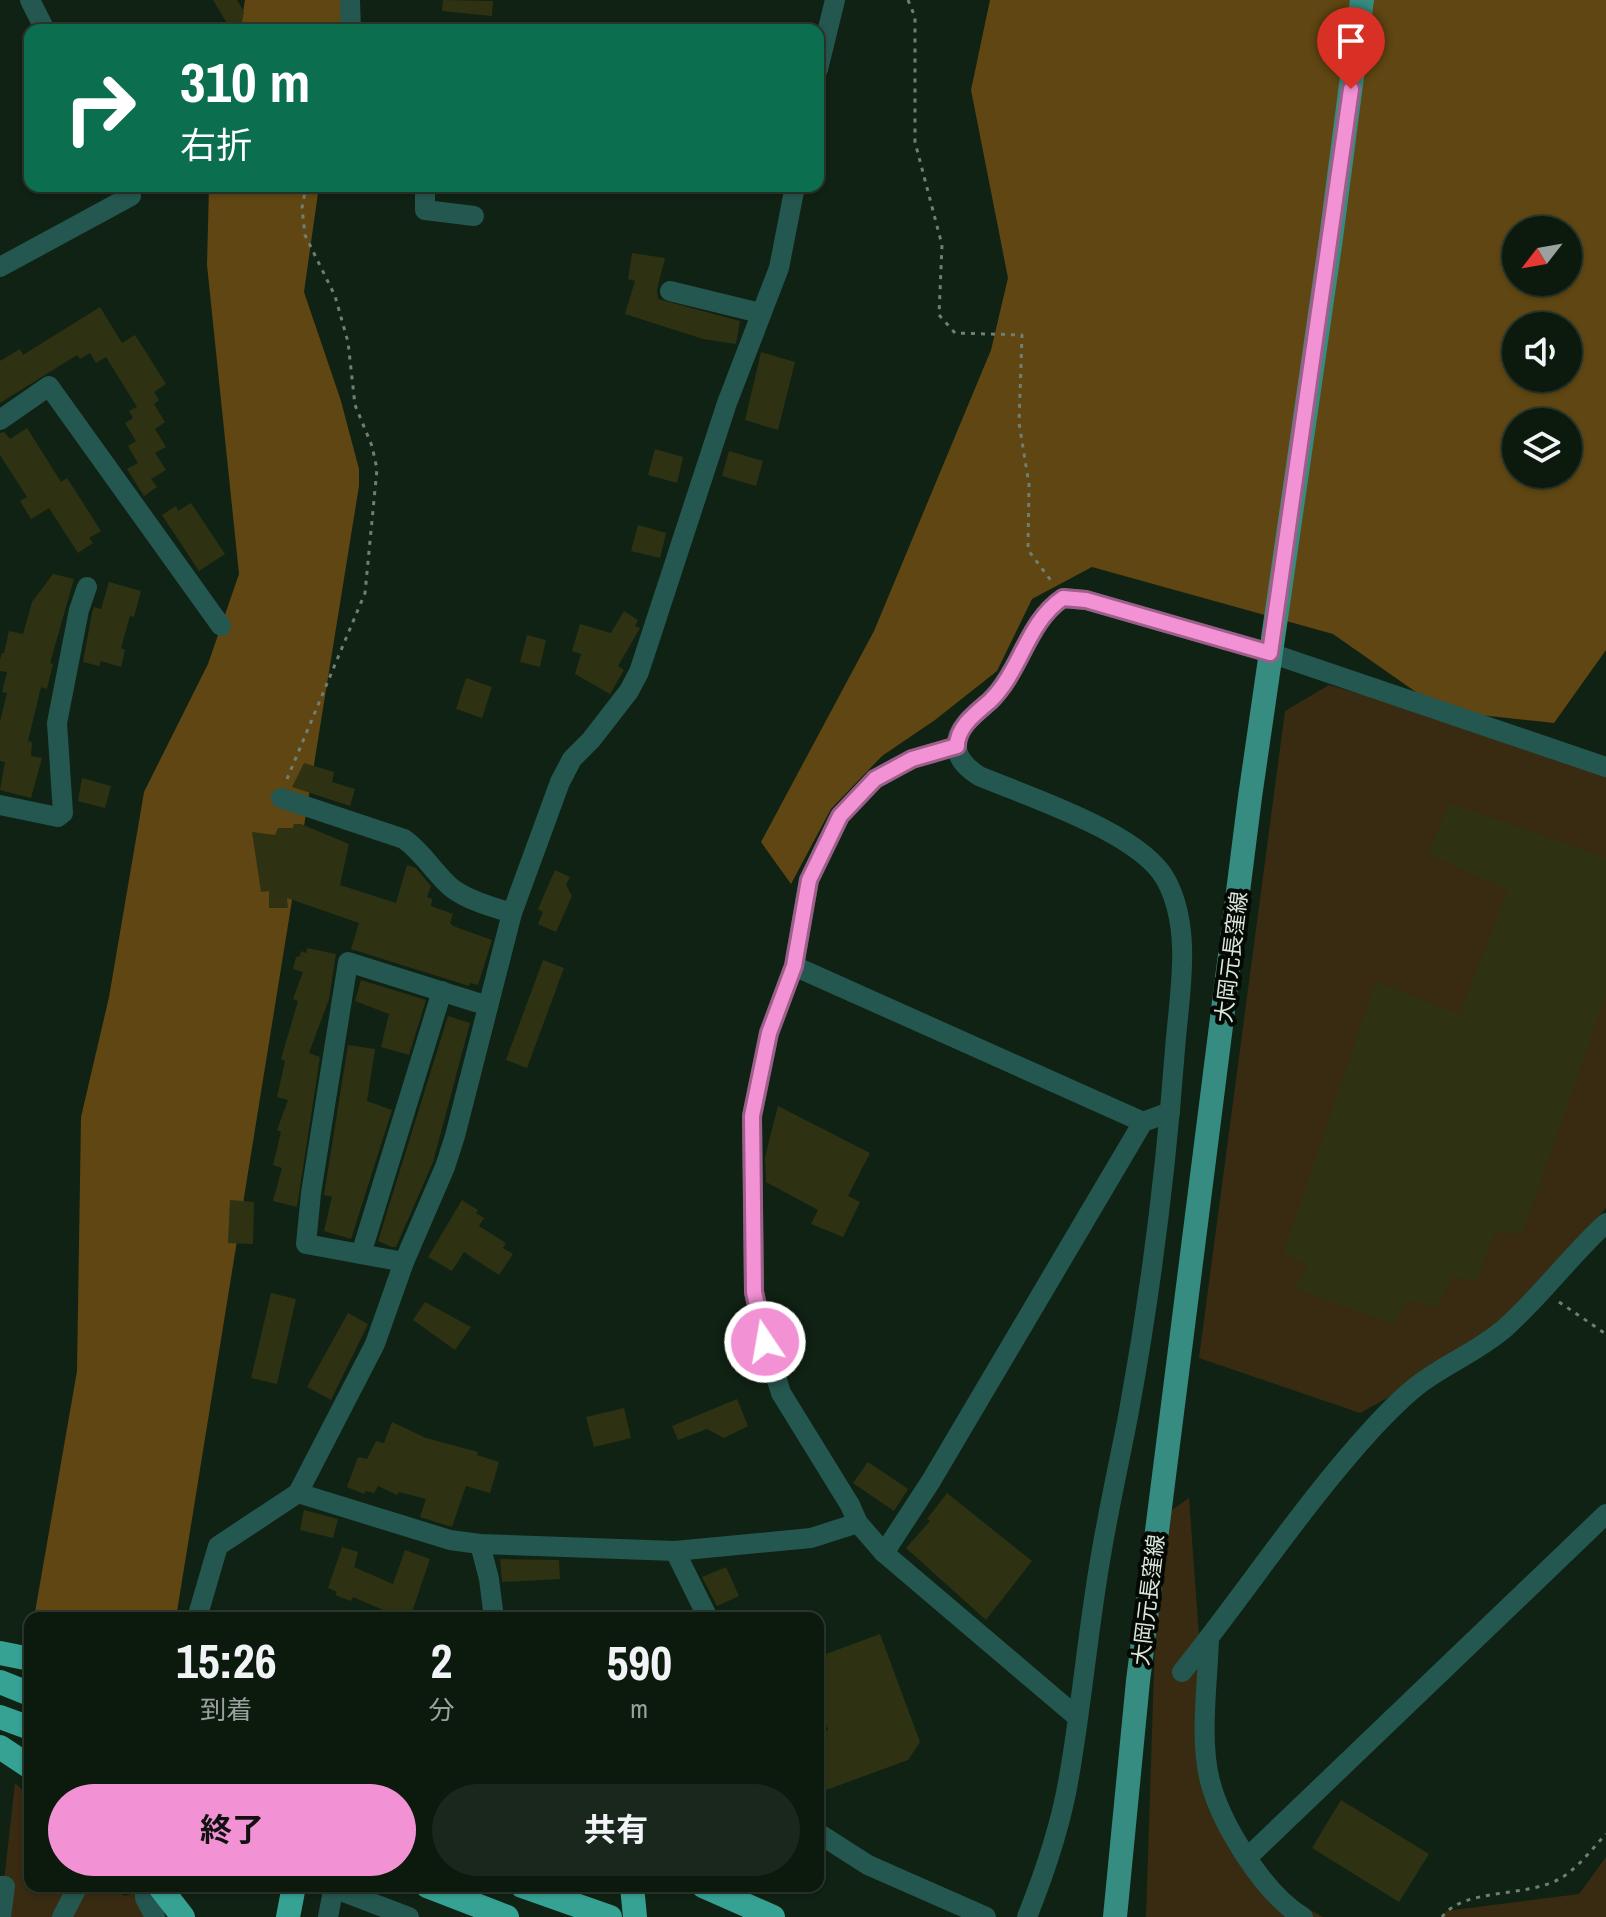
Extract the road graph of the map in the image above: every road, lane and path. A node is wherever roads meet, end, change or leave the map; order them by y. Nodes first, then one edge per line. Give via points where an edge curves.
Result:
1 (30, 0) edge
2 (350, 0) edge
3 (835, 0) edge
4 (908, 0) edge
5 (1362, 0) edge
6 (42, 24) edge
7 (351, 24) edge
8 (824, 45) edge
9 (129, 192) edge
10 (305, 192) edge
11 (425, 192) edge
12 (794, 192) edge
13 (474, 216) dead end
14 (0, 267) edge
15 (670, 291) dead end
16 (760, 313) junction
17 (0, 420) edge
18 (87, 587) dead end
19 (1063, 598) junction
20 (221, 626) dead end
21 (1270, 653) junction
22 (957, 746) junction
23 (1606, 767) edge
24 (281, 798) joint
25 (0, 805) edge
26 (512, 913) junction
27 (794, 966) junction
28 (442, 991) junction
29 (488, 1006) junction
30 (1170, 1112) junction
31 (1143, 1122) junction
32 (1606, 1223) edge
33 (361, 1254) junction
34 (404, 1262) junction
35 (1543, 1291) junction
36 (1606, 1334) edge
37 (298, 1493) junction
38 (1606, 1514) edge
39 (858, 1523) junction
40 (480, 1544) junction
41 (675, 1551) junction
42 (884, 1553) junction
43 (199, 1612) edge
44 (493, 1612) edge
45 (705, 1612) edge
46 (1209, 1638) junction
47 (0, 1653) edge
48 (24, 1658) edge
49 (1182, 1672) dead end
50 (0, 1682) edge
51 (24, 1692) edge
52 (0, 1717) edge
53 (1077, 1717) junction
54 (24, 1726) edge
55 (0, 1747) edge
56 (24, 1763) edge
57 (1606, 1834) edge
58 (824, 1837) edge
59 (1248, 1857) junction
60 (0, 1886) edge
61 (75, 1892) edge
62 (145, 1892) edge
63 (162, 1892) edge
64 (293, 1892) edge
65 (333, 1892) edge
66 (346, 1892) edge
67 (442, 1892) edge
68 (539, 1892) edge
69 (633, 1892) edge
70 (717, 1892) edge
71 (171, 1914) edge
72 (1, 1917) edge
73 (62, 1917) edge
74 (288, 1917) edge
75 (328, 1917) edge
76 (409, 1917) edge
77 (507, 1917) edge
78 (610, 1917) edge
79 (635, 1917) edge
80 (773, 1917) edge
81 (986, 1917) edge
82 (1027, 1917) edge
83 (1115, 1917) edge
84 (1303, 1917) edge
85 (1442, 1917) edge

1 - 6 street
2 - 7 street
3 - 8 street
4 - 19 path via 915,17 915,142 942,245 939,315 955,333 1022,335 1019,423 1029,484 1028,550
5 - 21 main road, 大岡元長窪線
9 - 14 street via 131,196
10 - 24 path via 305,235 335,296 348,342 355,405 377,469 365,593
11 - 13 street via 425,210
12 - 16 street via 779,268
15 - 16 street
16 - 26 street via 639,672 566,770
17 - 20 street via 49,386
18 - 25 street via 57,723 63,813 58,817
19 - 21 street
19 - 22 street via 1041,617 1013,671 966,723
21 - 23 street
21 - 83 main road, 大岡元長窪線 via 1138,1681
22 - 27 street via 912,759 875,779 840,816 809,880
22 - 30 street via 965,766 979,776 1120,836 1165,877 1181,930
24 - 26 street via 404,839 452,888
26 - 29 street
27 - 31 street
27 - 39 street via 769,1033 752,1116 754,1292 781,1393
28 - 29 street
28 - 33 street
28 - 33 street via 348,962 306,1244
29 - 34 street via 455,1136
30 - 31 street
30 - 53 street via 1155,1244
31 - 42 street
32 - 35 street
33 - 34 street
34 - 37 street via 375,1344
35 - 36 path
35 - 46 street via 1477,1350 1426,1378 1376,1425
37 - 40 street via 450,1540
37 - 43 street via 218,1546
38 - 59 street
39 - 41 street via 811,1538
39 - 42 street
40 - 41 street
40 - 44 street
41 - 45 street
42 - 53 street
46 - 49 street
46 - 59 street via 1210,1780
47 - 48 highway
50 - 51 highway
52 - 54 highway
53 - 82 street via 1057,1829
55 - 56 highway
57 - 85 path via 1559,1879 1468,1900
58 - 81 street via 868,1865
59 - 84 street via 1269,1887
60 - 72 street via 5,1886
61 - 73 street
62 - 71 street via 145,1898
63 - 71 highway
64 - 74 highway
65 - 75 street
66 - 76 street
67 - 77 highway
68 - 78 highway
69 - 79 highway
70 - 80 highway

